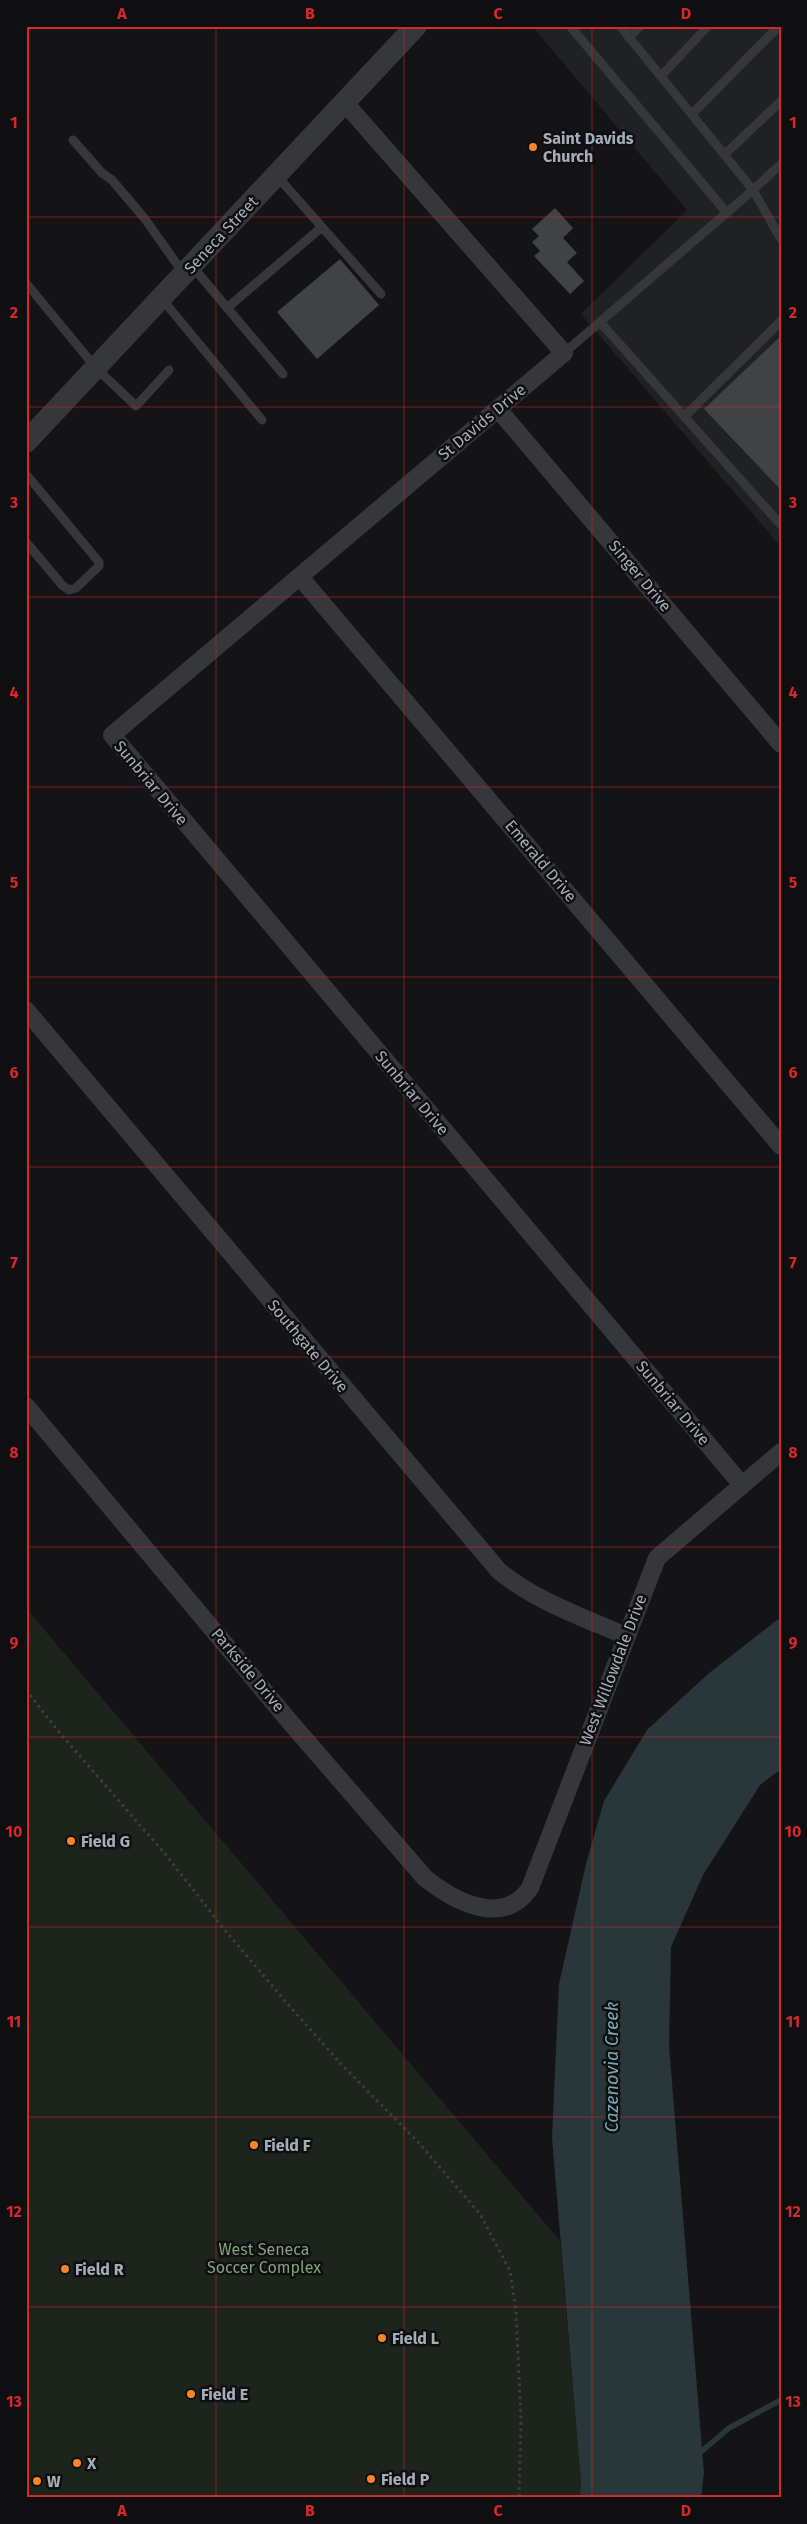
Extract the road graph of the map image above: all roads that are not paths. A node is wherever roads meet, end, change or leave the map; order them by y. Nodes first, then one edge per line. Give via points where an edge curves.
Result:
1 (416, 26) edge
2 (570, 26) edge
3 (620, 26) edge
4 (640, 26) edge
5 (708, 26) edge
6 (779, 26) edge
7 (629, 38) junction
8 (661, 76) junction
9 (781, 101) edge
10 (345, 103) junction
11 (692, 114) junction
12 (73, 140) dead end
13 (724, 155) junction
14 (781, 164) edge
15 (277, 176) junction
16 (753, 190) junction
17 (727, 213) junction
18 (322, 227) junction
19 (780, 236) edge
20 (188, 270) junction
21 (26, 283) edge
22 (381, 294) dead end
23 (161, 298) junction
24 (227, 308) junction
25 (781, 321) edge
26 (600, 322) junction
27 (564, 353) junction
28 (96, 368) junction
29 (169, 370) dead end
30 (283, 374) dead end
31 (498, 409) junction
32 (685, 416) junction
33 (262, 420) dead end
34 (26, 442) edge
35 (26, 474) edge
36 (781, 525) edge
37 (26, 542) edge
38 (300, 576) junction
39 (146, 706) joint
40 (781, 744) edge
41 (26, 1010) edge
42 (781, 1146) edge
43 (26, 1406) edge
44 (781, 1452) edge
45 (742, 1485) junction
46 (626, 1636) junction
47 (489, 1908) joint

1 - 10 street, Seneca Street
2 - 17 lane
3 - 7 lane
4 - 7 lane
5 - 8 lane
6 - 11 lane
7 - 8 lane
8 - 11 lane
9 - 13 lane
10 - 15 street, Seneca Street
10 - 27 street
11 - 13 lane
12 - 20 lane via 112,180
13 - 16 lane
14 - 16 lane
15 - 18 lane
15 - 20 street, Seneca Street
16 - 17 lane
16 - 19 lane
17 - 26 lane
18 - 22 lane
18 - 24 lane
20 - 23 street, Seneca Street
20 - 24 lane
21 - 28 lane
23 - 28 street, Seneca Street
23 - 33 lane
24 - 30 lane
25 - 32 lane
26 - 27 lane
26 - 32 lane
27 - 31 street, St Davids Drive
28 - 29 lane via 136,406
28 - 34 street, Seneca Street
31 - 38 street, St Davids Drive
31 - 40 street, Singer Drive
32 - 36 lane
35 - 37 lane via 99,566 76,588 69,590 62,586
38 - 39 street, St Davids Drive
38 - 42 street, Emerald Drive
39 - 45 street, Sunbriar Drive via 112,735
41 - 46 street, Southgate Drive via 499,1571 542,1599
43 - 47 street, Parkside Drive via 425,1878 464,1902
44 - 45 street, West Willowdale Drive
45 - 46 street, West Willowdale Drive via 657,1558
46 - 47 street, West Willowdale Drive via 530,1888 524,1898 513,1905 502,1909

